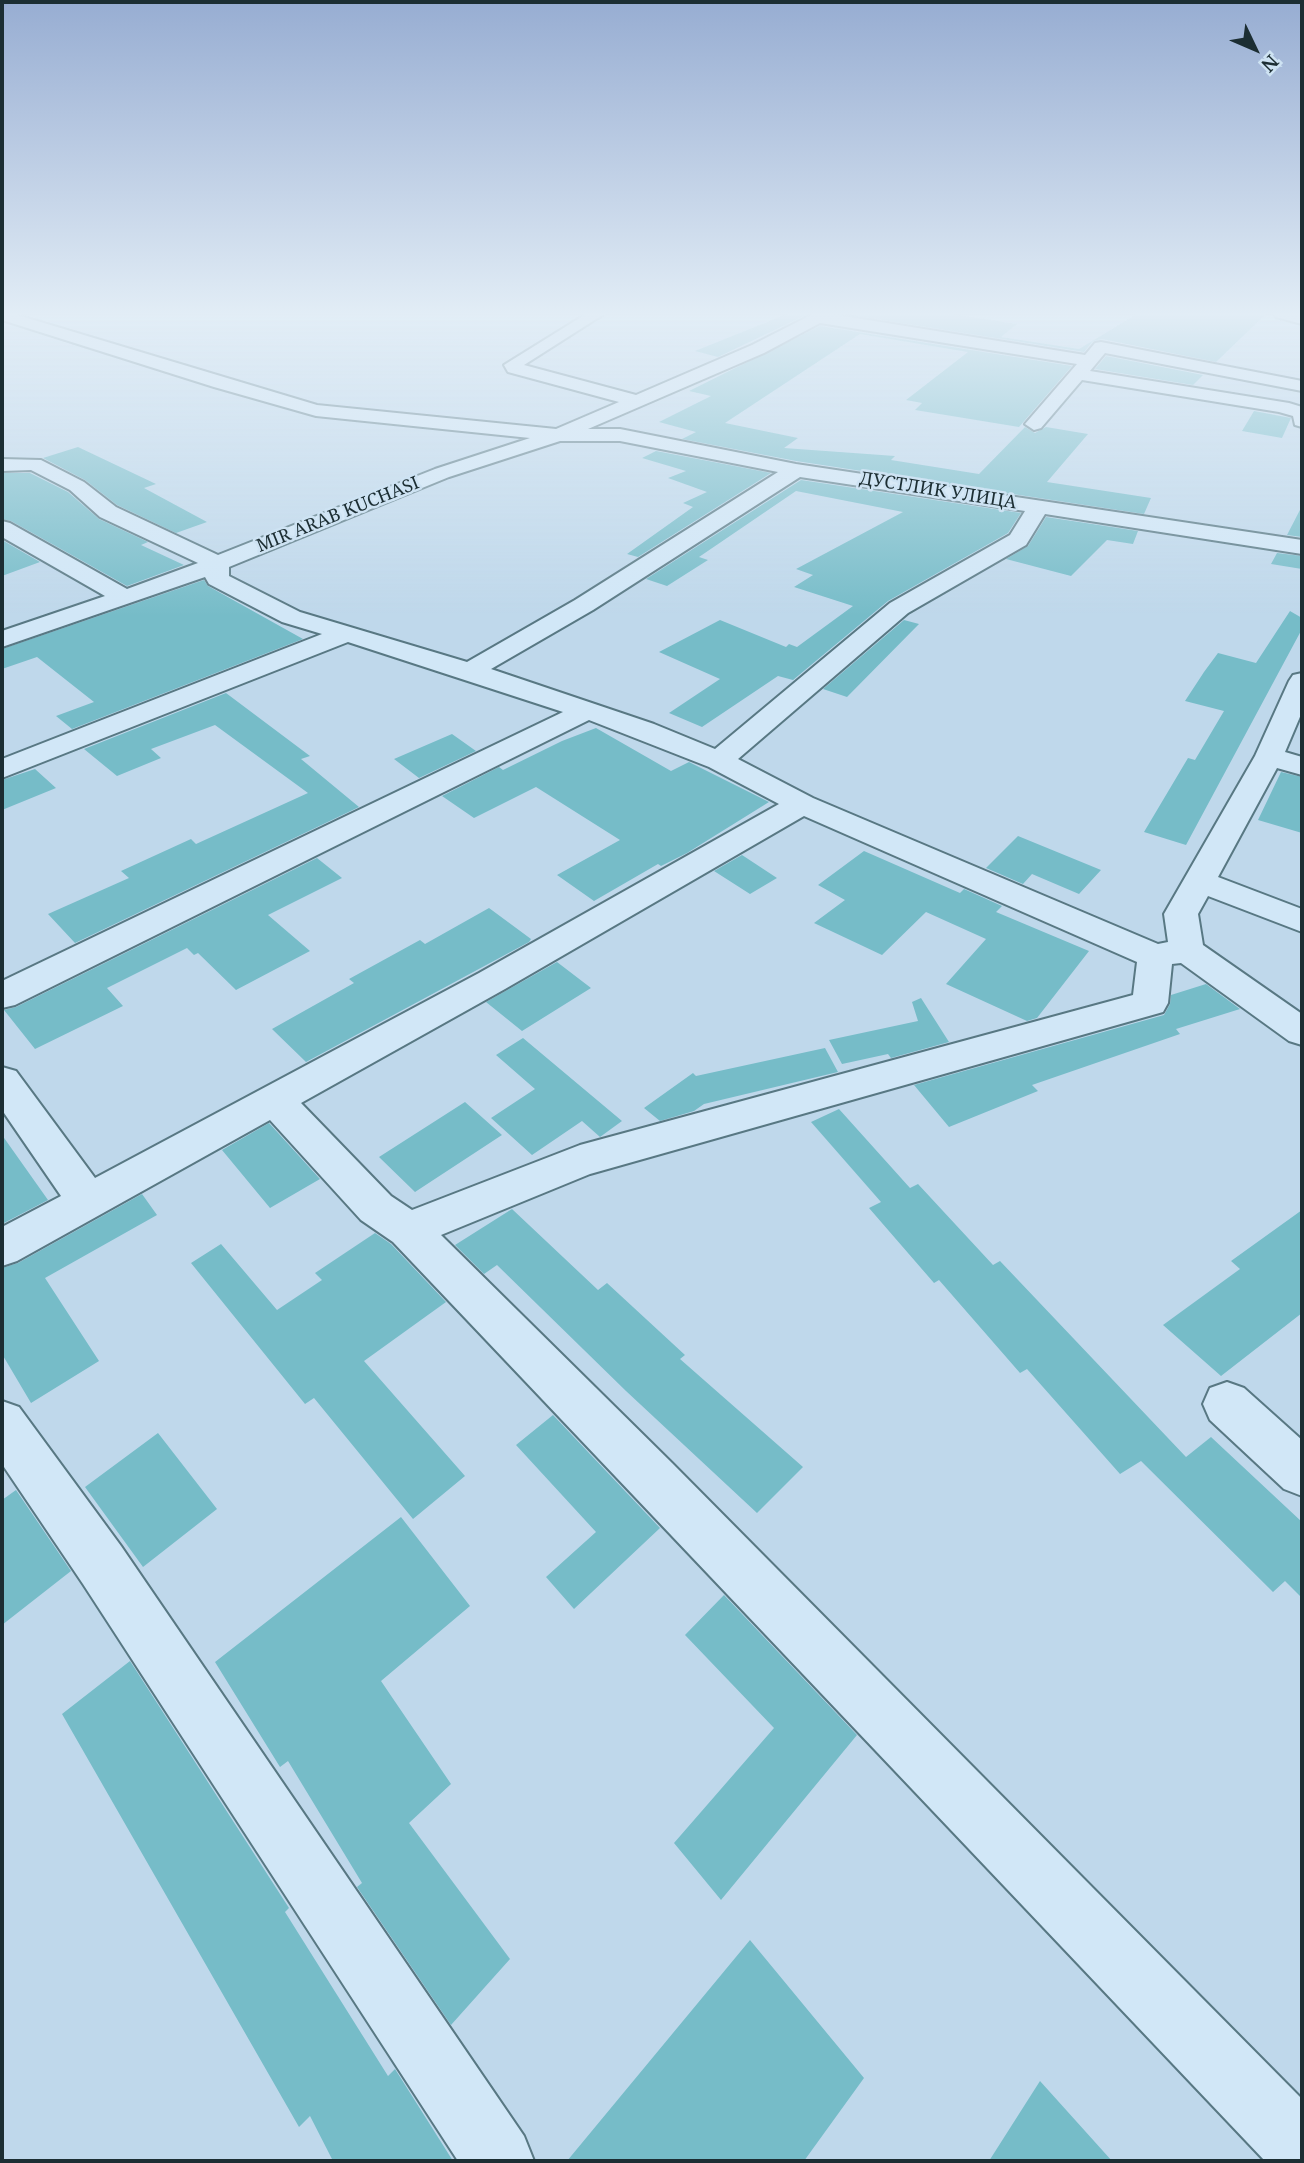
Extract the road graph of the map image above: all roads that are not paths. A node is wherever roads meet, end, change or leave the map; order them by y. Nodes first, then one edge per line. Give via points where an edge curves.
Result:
1 (364, 415) edge
2 (605, 415) edge
3 (1042, 415) edge
4 (1034, 424) dead end
5 (558, 435) junction
6 (2, 466) edge
7 (796, 470) junction
8 (1039, 506) junction
9 (2, 528) edge
10 (1302, 547) edge
11 (217, 563) junction
12 (126, 598) junction
13 (344, 635) junction
14 (2, 639) edge
15 (470, 671) junction
16 (1302, 681) edge
17 (588, 710) junction
18 (719, 761) junction
19 (1286, 761) edge
20 (2, 769) edge
21 (802, 804) junction
22 (1199, 881) junction
23 (1302, 921) edge
24 (1171, 953) junction
25 (2, 996) edge
26 (1302, 1032) edge
27 (2, 1081) edge
28 (274, 1099) junction
29 (88, 1201) junction
30 (408, 1230) junction
31 (2, 1248) edge
32 (1227, 1404) dead end
33 (2, 1423) edge
34 (1302, 1472) edge
35 (1302, 2149) edge
36 (499, 2161) edge

1 - 5 street, ДУСТЛИК УЛИЦА
2 - 5 street, MIR ARAB KUCHASI
3 - 4 street
5 - 7 street, ДУСТЛИК УЛИЦА via 620,435
5 - 11 street, MIR ARAB KUCHASI via 442,473
6 - 11 street via 34,464 77,486 108,512
7 - 8 street, ДУСТЛИК УЛИЦА
7 - 15 street via 584,605
8 - 10 street, ДУСТЛИК УЛИЦА
8 - 18 street via 1018,540 899,608
9 - 12 street
11 - 12 street, MIR ARAB KUCHASI
11 - 13 street via 217,579 291,617
12 - 14 street, MIR ARAB KUCHASI
13 - 15 street
13 - 20 street
15 - 17 street
16 - 19 street
17 - 18 street
17 - 25 street
18 - 21 street
19 - 22 street
21 - 24 street
21 - 28 street
22 - 23 street
22 - 24 street via 1181,914
24 - 26 street
24 - 30 street via 1150,1003 580,1161
27 - 29 street
28 - 29 street
28 - 30 street via 376,1208
29 - 31 street
30 - 35 street
32 - 34 street
33 - 36 street via 102,1565

